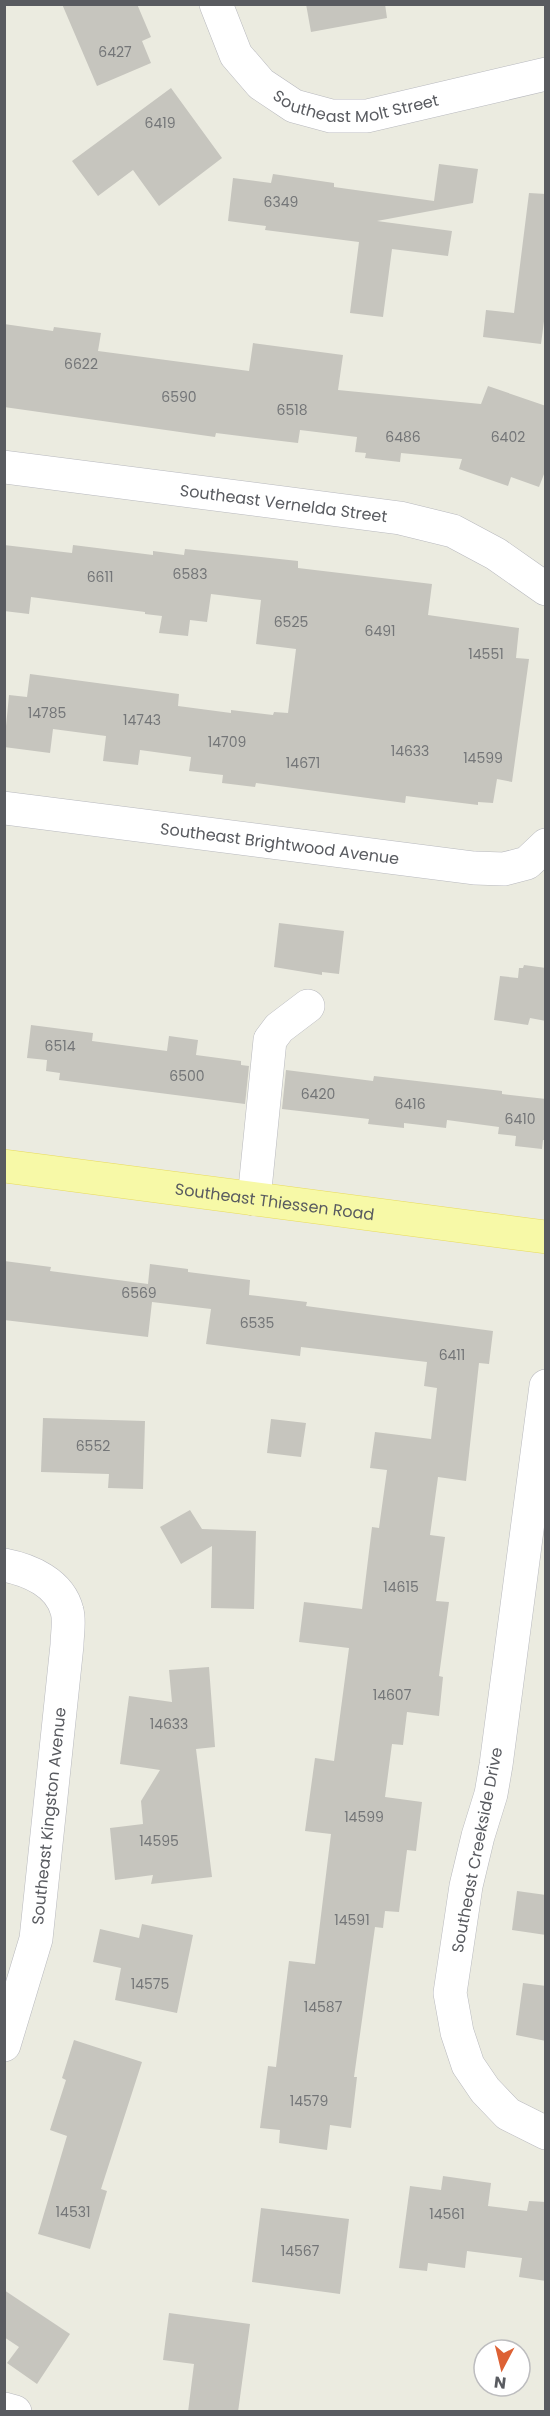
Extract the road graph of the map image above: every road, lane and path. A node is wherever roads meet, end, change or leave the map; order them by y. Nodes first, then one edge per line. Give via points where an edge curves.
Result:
1 (216, 4) edge
2 (546, 74) edge
3 (4, 467) edge
4 (546, 589) edge
5 (4, 808) edge
6 (546, 845) edge
7 (308, 1006) dead end
8 (4, 1166) edge
9 (254, 1199) junction
10 (546, 1237) edge
11 (546, 1386) edge
12 (4, 1565) edge
13 (4, 2045) edge
14 (546, 2133) edge
15 (4, 2409) edge
16 (15, 2412) edge

1 - 2 street, Southeast Molt Street via 236,55 261,84 294,106 331,116 367,116
3 - 4 street, Southeast Vernelda Street via 400,518 453,531 496,554
5 - 6 street, Southeast Brightwood Avenue via 474,868 504,869 527,862
7 - 9 street via 270,1040
8 - 9 main road, Southeast Thiessen Road
9 - 10 main road, Southeast Thiessen Road
11 - 14 street, Southeast Creekside Drive via 496,1765 466,1886 450,1993 468,2066 508,2114
12 - 13 street, Southeast Kingston Avenue via 24,1569 54,1587 68,1611 36,1940
15 - 16 street

